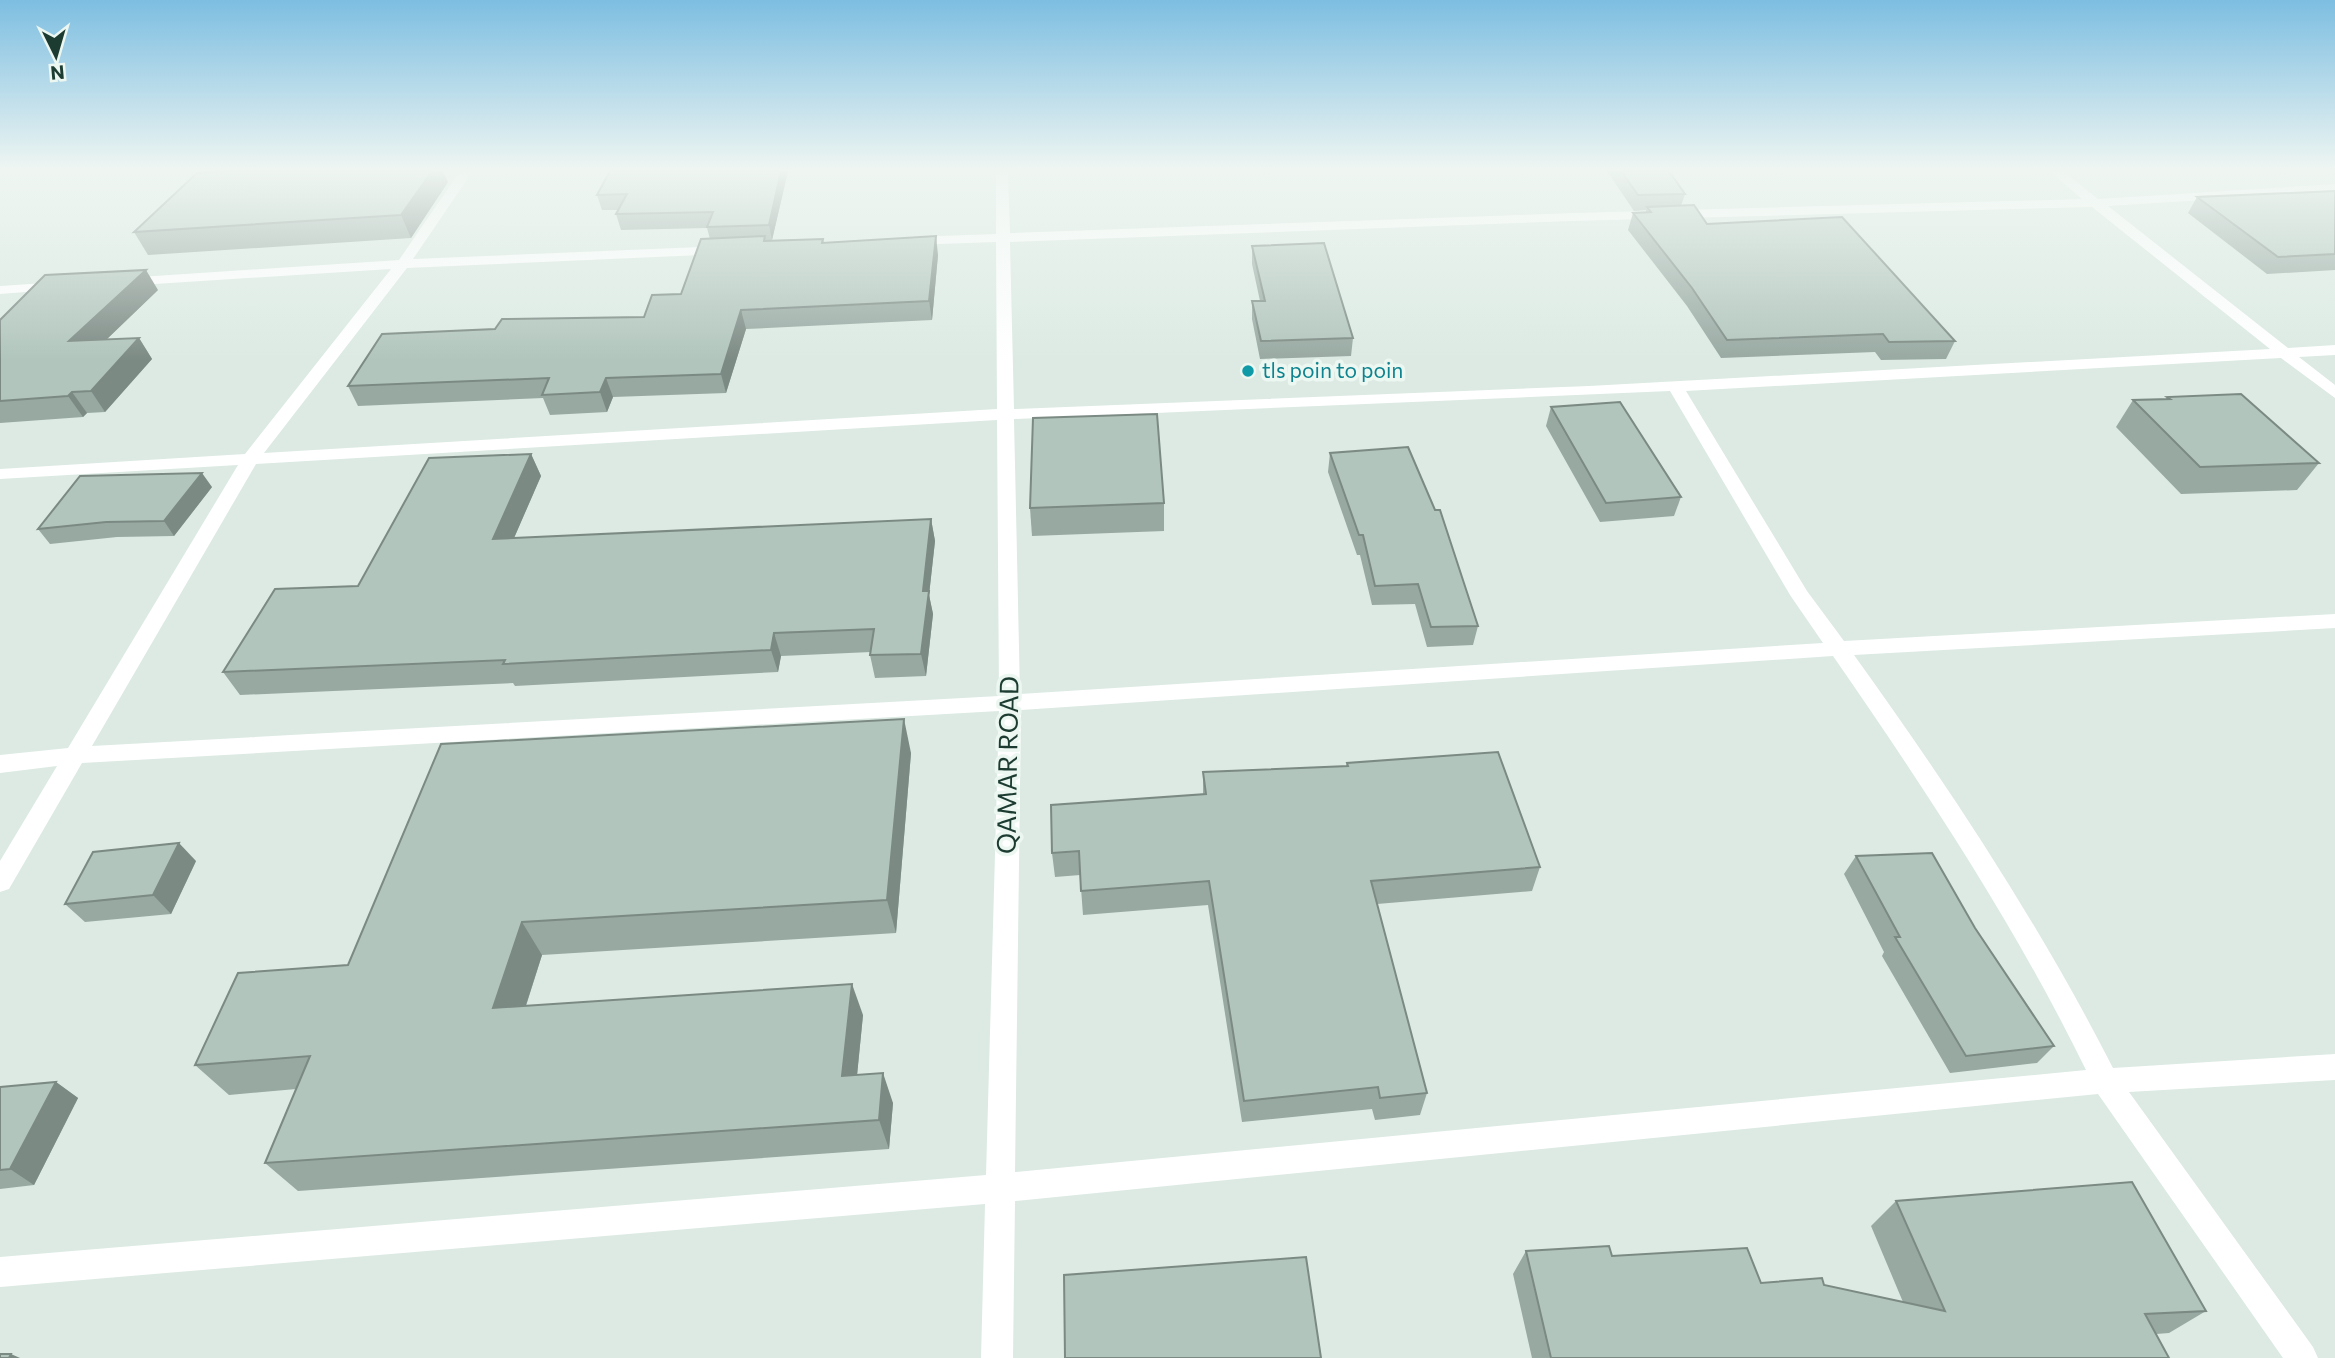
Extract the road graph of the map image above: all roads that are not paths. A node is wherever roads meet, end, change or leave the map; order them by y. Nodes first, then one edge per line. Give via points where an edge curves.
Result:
1 (423, 234) edge
2 (1078, 234) edge
3 (2135, 234) edge
4 (1003, 237) junction
5 (891, 242) edge
6 (738, 249) edge
7 (403, 264) junction
8 (111, 283) edge
9 (69, 286) edge
10 (0, 290) edge
11 (2335, 349) edge
12 (2285, 352) junction
13 (1674, 384) junction
14 (2335, 393) edge
15 (1006, 414) junction
16 (250, 459) junction
17 (0, 474) edge
18 (2335, 621) edge
19 (1835, 649) junction
20 (1010, 703) junction
21 (77, 755) junction
22 (0, 764) edge
23 (0, 882) edge
24 (2335, 1067) edge
25 (2105, 1081) junction
26 (1000, 1188) junction
27 (0, 1272) edge
28 (997, 1358) edge
29 (2302, 1358) edge

1 - 7 street
2 - 4 street
3 - 12 street
4 - 5 street
4 - 15 street, QAMAR ROAD
6 - 7 street
7 - 8 street
7 - 16 street
9 - 10 street
11 - 12 street
12 - 13 street
12 - 14 street
13 - 15 street via 1396,400
13 - 19 street
15 - 16 street
15 - 20 street, QAMAR ROAD
16 - 17 street
16 - 21 street
18 - 19 street
19 - 20 street
19 - 25 street via 1898,733 2017,918
20 - 21 street
20 - 26 street, QAMAR ROAD
21 - 22 street
21 - 23 street
24 - 25 street
25 - 26 street
25 - 29 street
26 - 27 street
26 - 28 street, QAMAR ROAD

